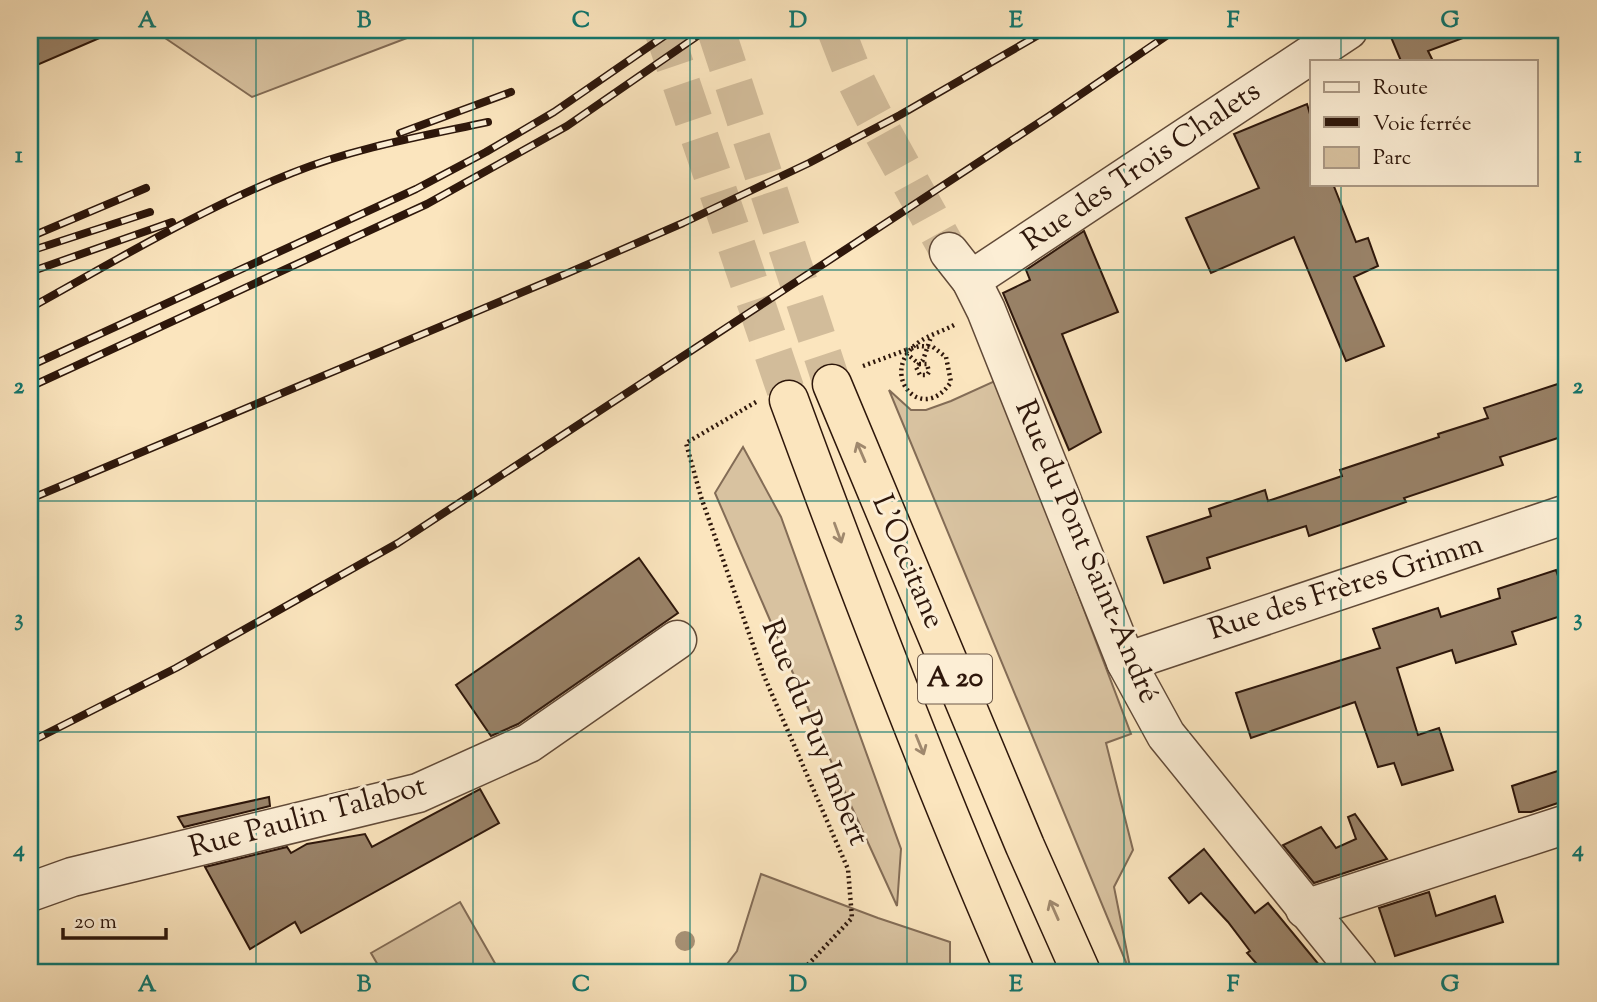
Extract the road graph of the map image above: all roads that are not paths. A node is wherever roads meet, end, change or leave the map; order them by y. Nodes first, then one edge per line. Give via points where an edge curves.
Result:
1 (1348, 30) edge
2 (960, 266) joint
3 (832, 384) tunnel mouth
4 (789, 400) tunnel mouth
5 (1567, 514) edge
6 (677, 640) dead end
7 (1126, 662) junction
8 (1567, 824) edge
9 (30, 892) edge
10 (1305, 909) junction
11 (1015, 972) edge
12 (1082, 972) edge
13 (1357, 972) edge

1 - 2 street, Rue des Trois Chalets
2 - 7 street, Rue du Pont Saint-André via 986,310
12 -> 3 highway, L'Occitane / A 20
4 -> 11 highway, L'Occitane / A 20 via 862,598
5 - 7 street, Rue des Frères Grimm
6 - 9 street, Rue Paulin Talabot via 529,743 418,793 72,877
7 - 10 street, Rue du Pont Saint-André via 1166,735
8 - 10 street
10 - 13 street, Rue du Pont Saint-André

